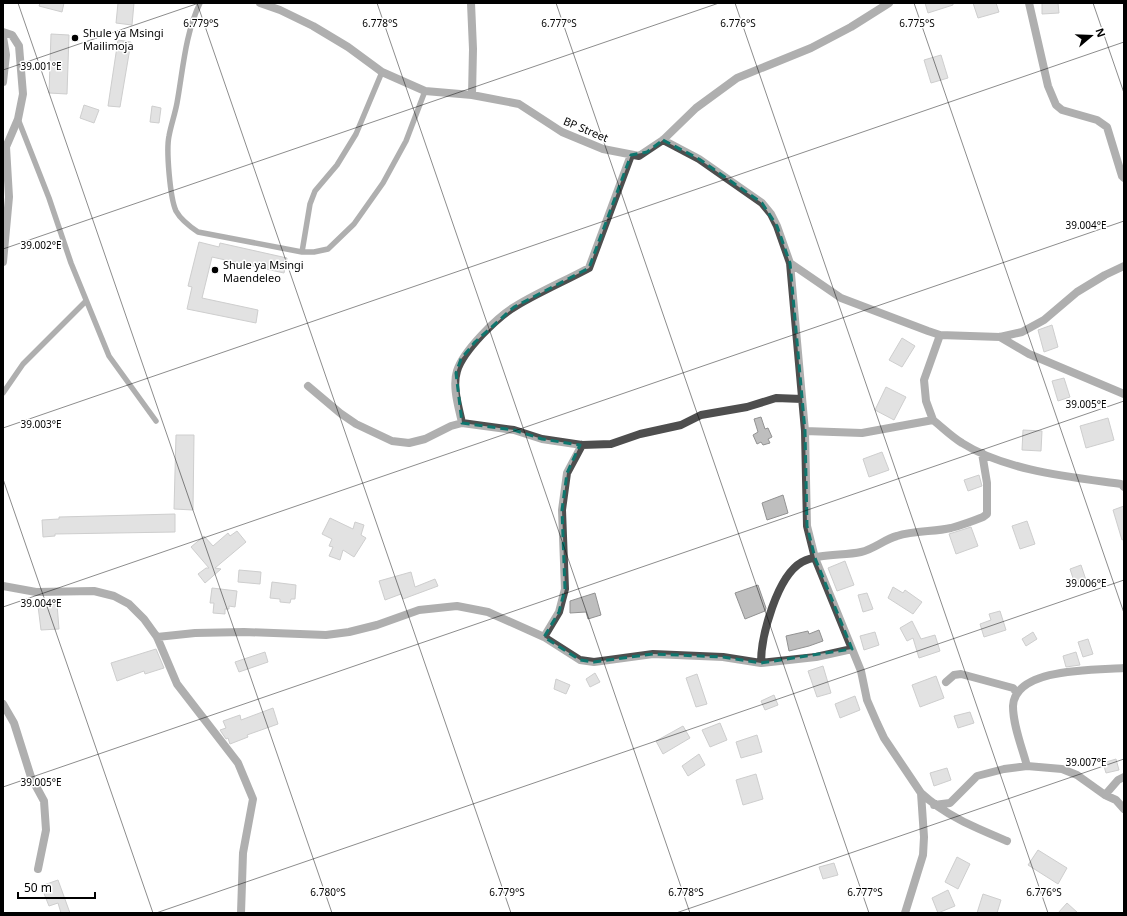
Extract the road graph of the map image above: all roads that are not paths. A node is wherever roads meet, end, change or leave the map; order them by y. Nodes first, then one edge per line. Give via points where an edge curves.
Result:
1 (200, 3) edge
2 (260, 3) edge
3 (471, 3) edge
4 (889, 3) edge
5 (1029, 3) edge
6 (3, 32) edge
7 (3, 37) edge
8 (382, 72) junction
9 (3, 82) edge
10 (425, 91) junction
11 (472, 95) junction
12 (18, 120) junction
13 (664, 140) junction
14 (631, 155) junction
15 (1124, 178) edge
16 (302, 252) junction
17 (3, 262) edge
18 (790, 263) junction
19 (1124, 266) edge
20 (86, 300) junction
21 (940, 335) junction
22 (1000, 337) junction
23 (308, 386) dead end
24 (3, 393) edge
25 (1124, 394) edge
26 (802, 399) junction
27 (933, 420) junction
28 (156, 421) dead end
29 (462, 423) junction
30 (805, 431) junction
31 (582, 445) junction
32 (982, 453) junction
33 (1124, 487) edge
34 (815, 558) junction
35 (3, 586) edge
36 (157, 637) junction
37 (544, 637) junction
38 (852, 649) junction
39 (761, 663) junction
40 (1124, 668) edge
41 (946, 682) dead end
42 (1017, 693) junction
43 (3, 704) edge
44 (1027, 766) junction
45 (1124, 777) edge
46 (921, 793) junction
47 (1105, 795) junction
48 (934, 805) junction
49 (1124, 808) edge
50 (1007, 841) dead end
51 (38, 870) dead end
52 (241, 913) edge
53 (905, 913) edge

1 - 16 lane via 195,13 182,65 177,104 169,136 167,158 176,210 187,225 198,232
2 - 8 street, BP Street via 313,26 348,46
3 - 11 street
4 - 13 street, BP Street via 811,48 737,78 696,108
5 - 15 street via 1048,86 1056,105 1062,110 1097,120 1107,127
6 - 12 street via 12,35 19,46 23,94
7 - 9 street via 6,55
8 - 10 street, BP Street
8 - 16 lane via 356,134 337,165 315,191 310,204
10 - 11 street, BP Street
10 - 16 lane via 406,141 383,183 354,224 328,248
11 - 14 street, BP Street via 519,104 562,132 603,149
12 - 17 street via 6,147 9,197
12 - 20 lane
13 - 14 street, BP Street via 639,156
13 - 18 street via 699,159 762,203 777,226
14 - 29 street via 589,268 514,307 475,342 461,359 456,373
18 - 21 street via 841,298
18 - 26 street
19 - 22 street via 1078,292 1044,320 1022,332
20 - 24 lane via 23,364
20 - 28 lane via 109,356
21 - 22 street
21 - 27 street via 924,380 926,401
22 - 25 street via 1029,354
23 - 29 street via 340,414 392,441 410,443
26 - 30 street
26 - 31 street via 776,398 748,407 701,415 681,425 640,434 611,444
27 - 30 street via 862,433
27 - 32 street via 962,443
29 - 31 street via 514,430 542,439
30 - 34 street via 807,526
31 - 37 street via 567,474 562,510 564,589 559,612
32 - 33 street via 1022,467 1121,484
32 - 34 street via 987,483 986,514 983,518 951,528 897,536 863,552
34 - 38 street
34 - 39 street via 802,562 783,582 768,622 761,651
35 - 36 street via 36,592 94,591 114,596 129,604
36 - 37 street via 244,632 326,635 377,625 419,610 457,606 488,612
36 - 52 street via 177,684 238,763 253,799 243,854
37 - 39 street via 580,660 594,662 653,654 723,657
38 - 39 street via 816,657
38 - 46 street via 861,671 867,700 884,738
40 - 42 street via 1051,674 1037,678
41 - 42 street via 954,675 961,674 1013,688
42 - 44 street via 1013,705 1014,719
43 - 51 street via 14,723 31,777 44,801 46,830
44 - 47 street via 1062,769 1077,775
44 - 48 street via 977,776 950,803
45 - 47 street
46 - 48 street
46 - 53 street via 923,855
47 - 49 street via 1116,800
48 - 50 street via 959,820

